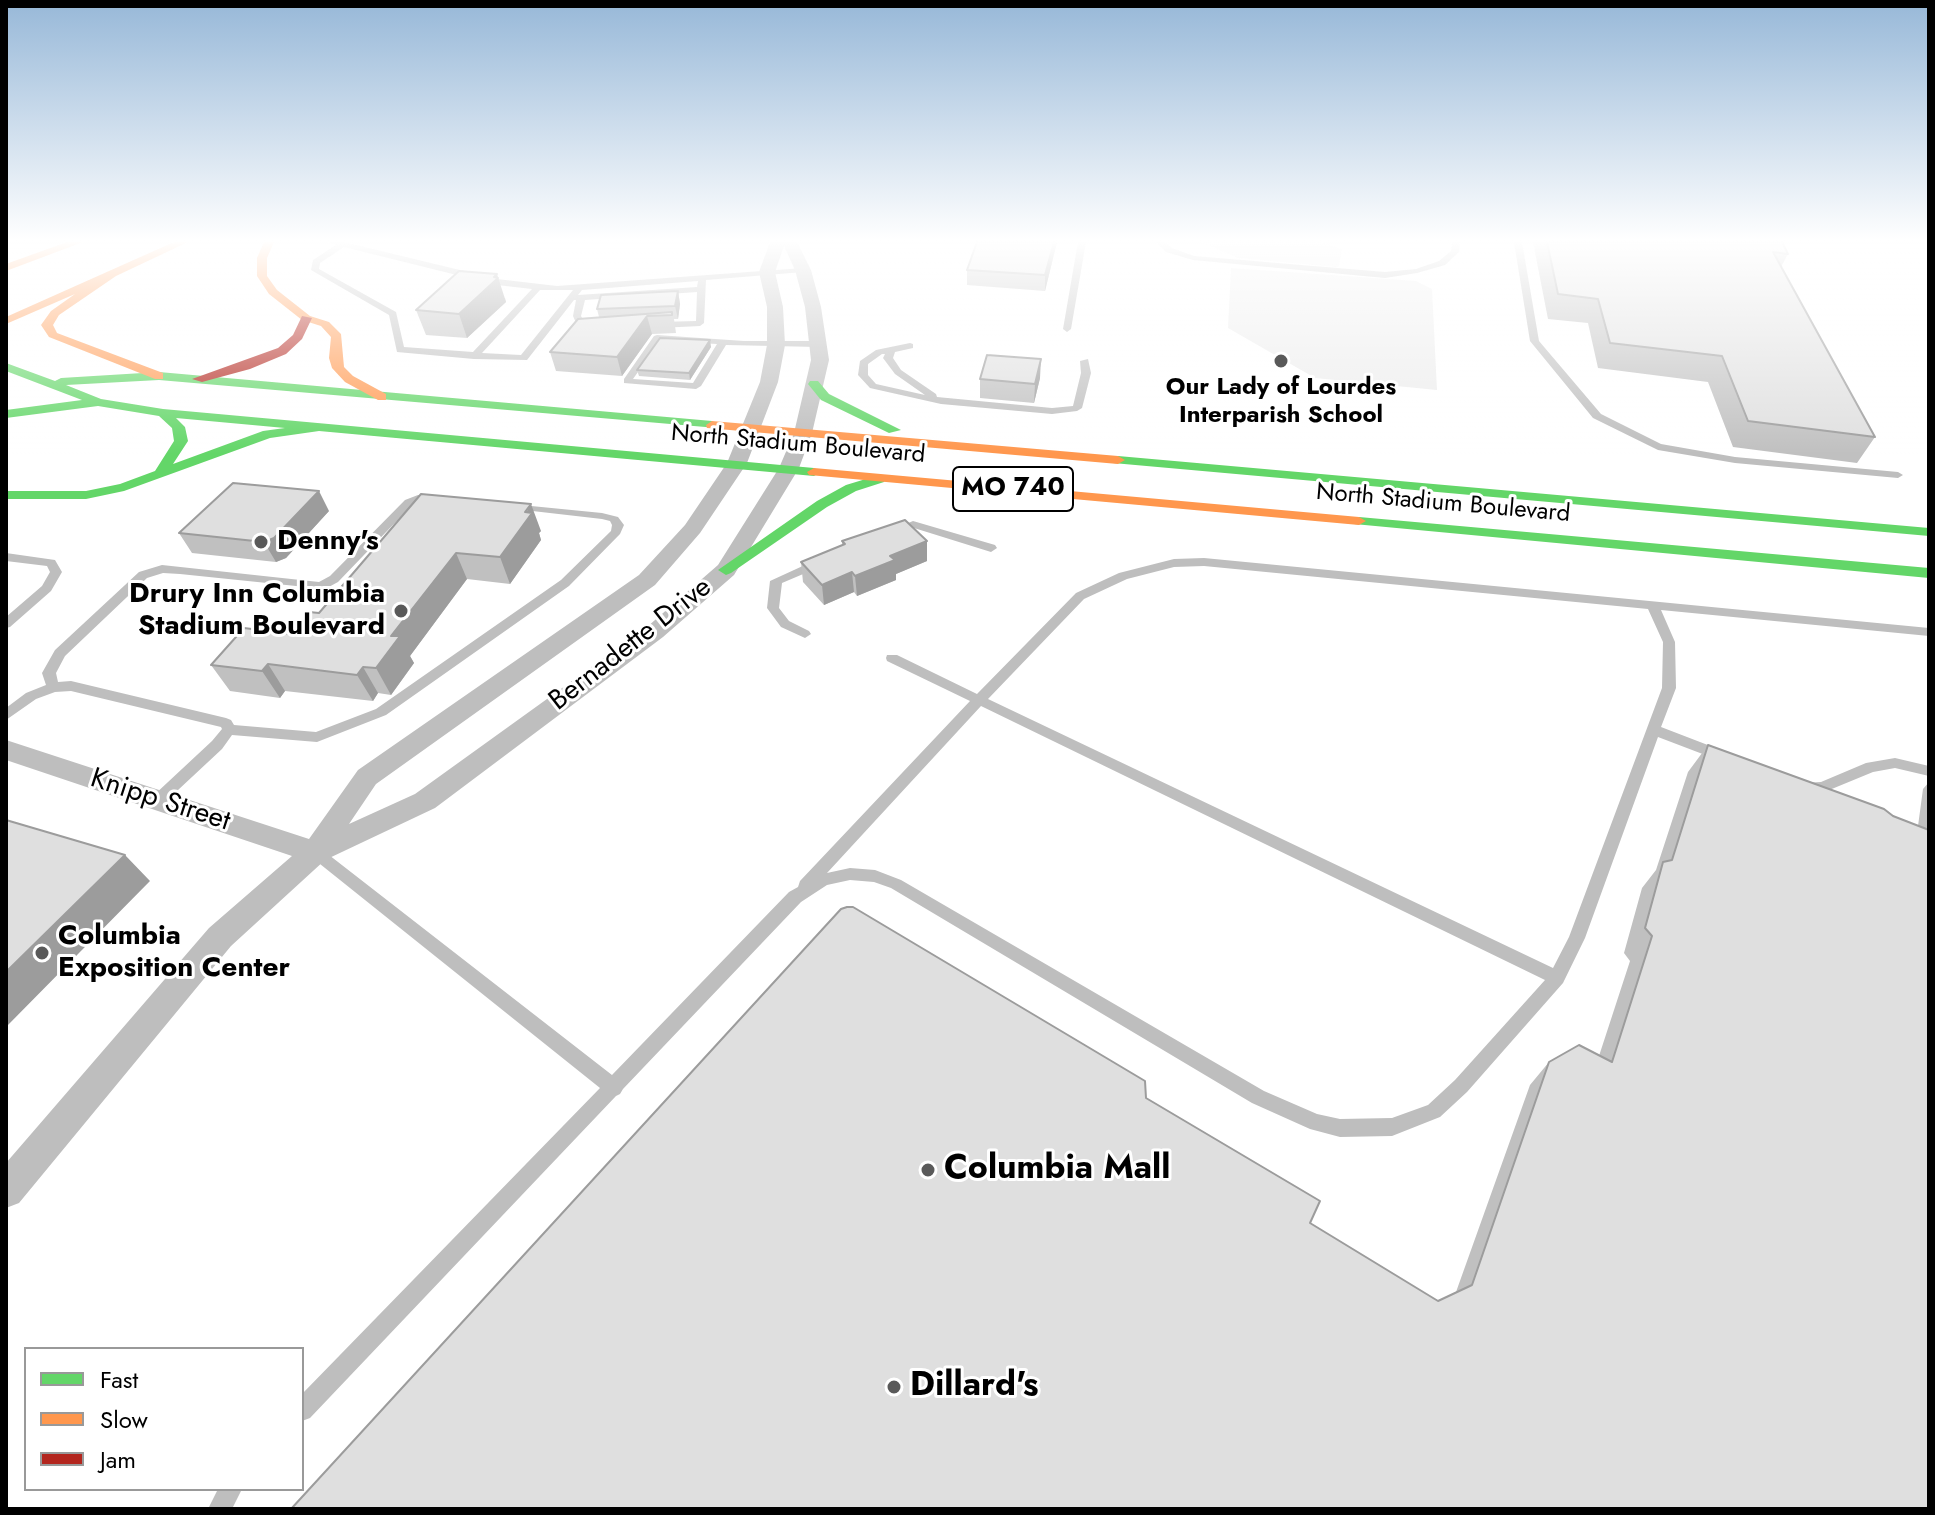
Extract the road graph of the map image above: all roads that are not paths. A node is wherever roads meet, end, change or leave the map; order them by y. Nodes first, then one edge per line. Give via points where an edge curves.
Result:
1 (25, 313) edge
2 (55, 313) edge
3 (299, 313) edge
4 (391, 313) edge
5 (514, 313) edge
6 (562, 313) edge
7 (577, 313) edge
8 (700, 313) edge
9 (775, 313) edge
10 (812, 313) edge
11 (1070, 313) edge
12 (1530, 313) edge
13 (306, 318) junction
14 (6, 321) edge
15 (642, 326) edge
16 (604, 328) edge
17 (1067, 329) dead end
18 (723, 342) junction
19 (819, 344) junction
20 (776, 345) junction
21 (910, 346) dead end
22 (891, 350) junction
23 (474, 356) junction
24 (1085, 361) dead end
25 (6, 367) edge
26 (159, 376) junction
27 (198, 379) junction
28 (49, 383) junction
29 (814, 384) junction
30 (6, 386) edge
31 (382, 397) junction
32 (941, 401) junction
33 (98, 402) junction
34 (163, 413) junction
35 (6, 414) edge
36 (315, 428) junction
37 (753, 429) junction
38 (803, 433) junction
39 (925, 444) junction
40 (737, 463) junction
41 (789, 468) junction
42 (160, 474) junction
43 (1898, 475) dead end
44 (888, 477) junction
45 (6, 495) edge
46 (447, 499) edge
47 (494, 504) edge
48 (1929, 532) edge
49 (885, 536) edge
50 (991, 548) dead end
51 (6, 557) edge
52 (831, 558) edge
53 (726, 570) junction
54 (1929, 573) edge
55 (1653, 606) junction
56 (6, 624) edge
57 (1929, 632) edge
58 (805, 634) dead end
59 (892, 658) dead end
60 (53, 687) junction
61 (979, 700) junction
62 (6, 715) edge
63 (229, 730) junction
64 (1654, 730) junction
65 (6, 750) edge
66 (1734, 761) edge
67 (1929, 771) edge
68 (1794, 784) edge
69 (158, 800) junction
70 (315, 852) junction
71 (795, 897) junction
72 (1557, 978) junction
73 (614, 1088) junction
74 (6, 1190) edge
75 (304, 1408) edge
76 (230, 1491) edge
77 (219, 1509) edge

1 - 14 main road
2 - 26 main road via 47,325 53,335
3 - 13 main road
4 - 23 lane via 400,350
5 - 23 lane
6 - 23 lane via 524,358
7 - 16 lane via 581,325
8 - 15 lane via 700,323
9 - 20 street, Bernadette Drive
10 - 19 street, Bernadette Drive
11 - 17 lane
12 - 43 lane via 1535,341 1597,416 1658,447
13 - 27 main road via 298,337 282,351
13 - 31 main road via 325,324 337,336 338,368
18 - 18 lane via 712,352 696,386 627,381 642,368 657,338
18 - 20 lane
19 - 20 lane
19 - 29 street, Bernadette Drive
20 - 37 street, Bernadette Drive
21 - 22 lane
22 - 32 lane via 888,358 898,372
22 - 32 lane via 863,363 863,375 873,386
24 - 32 lane via 1077,408 1052,411
25 - 28 main road, North Stadium Boulevard / MO 740
26 - 27 main road, North Stadium Boulevard / MO 740
26 - 28 main road, North Stadium Boulevard / MO 740
27 - 31 main road, North Stadium Boulevard / MO 740
28 - 30 main road, North Stadium Boulevard / MO 740
28 - 33 main road, North Stadium Boulevard / MO 740
29 - 38 street, Bernadette Drive
29 - 39 main road via 825,397
31 - 37 main road, North Stadium Boulevard / MO 740
33 - 34 main road, North Stadium Boulevard / MO 740
33 - 35 main road
34 - 36 main road, North Stadium Boulevard / MO 740
34 - 42 main road via 178,427 181,441
36 - 40 main road, North Stadium Boulevard / MO 740
36 - 42 main road via 268,434
37 - 38 main road, North Stadium Boulevard / MO 740
37 - 40 street, Bernadette Drive
38 - 39 main road, North Stadium Boulevard / MO 740
38 - 41 street, Bernadette Drive
39 - 48 main road, North Stadium Boulevard / MO 740
40 - 41 main road, North Stadium Boulevard / MO 740
40 - 70 street, Bernadette Drive via 693,529 647,580 367,777
41 - 44 main road, North Stadium Boulevard / MO 740
41 - 53 street, Bernadette Drive
42 - 45 main road via 86,495
44 - 53 main road via 851,488
44 - 54 main road, North Stadium Boulevard / MO 740
46 - 60 lane via 409,502 321,586 180,570 143,575 60,653 49,673
47 - 63 lane via 602,516 618,525 565,583 381,712 317,737
49 - 50 lane via 913,524
51 - 56 lane via 51,563 56,572 47,588
52 - 58 lane via 776,581 773,608 785,624
53 - 70 street, Bernadette Drive via 655,632 425,801
55 - 57 lane
55 - 61 lane via 1174,563 1123,576 1080,596
55 - 64 lane via 1669,642 1669,688
59 - 61 lane
60 - 62 lane
60 - 63 lane via 71,686 214,718
61 - 71 lane
61 - 72 lane
63 - 69 lane
64 - 66 lane
64 - 72 lane via 1577,938
65 - 69 street, Knipp Street
67 - 68 lane via 1895,763 1822,788
69 - 70 street, Knipp Street
70 - 73 lane
70 - 74 street, Bernadette Drive via 220,937
71 - 72 lane via 823,880 850,874 896,884 1258,1097 1340,1128 1392,1127 1434,1111
71 - 73 lane
73 - 75 lane
76 - 77 lane

